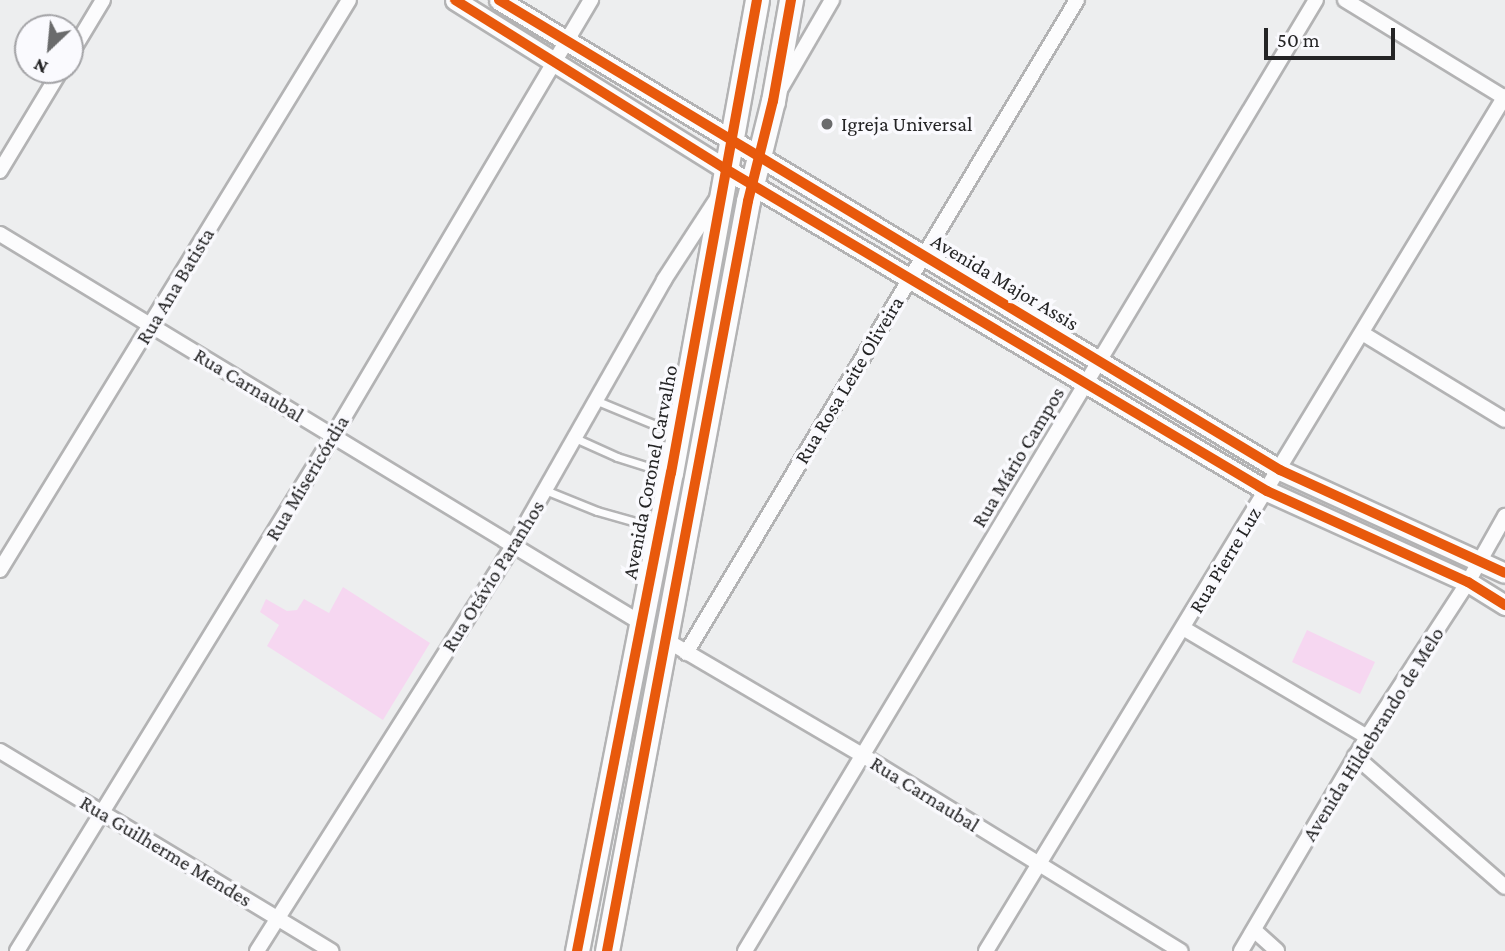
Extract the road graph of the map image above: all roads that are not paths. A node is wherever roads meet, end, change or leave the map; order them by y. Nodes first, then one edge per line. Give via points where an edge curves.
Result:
1 (103, 0) edge
2 (349, 0) edge
3 (455, 0) edge
4 (499, 0) edge
5 (591, 0) edge
6 (757, 0) edge
7 (791, 0) edge
8 (832, 0) edge
9 (1077, 0) edge
10 (1316, 0) edge
11 (1345, 0) edge
12 (84, 32) edge
13 (567, 41) junction
14 (557, 61) junction
15 (53, 84) edge
16 (1505, 97) edge
17 (773, 101) junction
18 (729, 139) junction
19 (760, 156) junction
20 (724, 168) junction
21 (0, 171) edge
22 (752, 184) junction
23 (719, 196) junction
24 (0, 234) edge
25 (924, 255) junction
26 (910, 278) junction
27 (151, 325) junction
28 (1362, 333) junction
29 (1099, 361) junction
30 (1085, 383) junction
31 (595, 399) junction
32 (1505, 419) edge
33 (679, 425) junction
34 (333, 436) junction
35 (574, 438) junction
36 (1280, 470) junction
37 (670, 473) junction
38 (545, 490) junction
39 (1267, 491) junction
40 (1505, 516) edge
41 (659, 528) junction
42 (512, 548) junction
43 (1480, 560) junction
44 (0, 570) edge
45 (1505, 572) edge
46 (1468, 582) junction
47 (1505, 605) edge
48 (641, 623) junction
49 (1183, 628) junction
50 (666, 640) junction
51 (687, 653) junction
52 (1367, 737) junction
53 (0, 751) edge
54 (862, 755) junction
55 (1355, 756) junction
56 (104, 814) junction
57 (1039, 864) junction
58 (1505, 887) edge
59 (277, 917) junction
60 (1254, 930) junction
61 (17, 951) edge
62 (257, 951) edge
63 (331, 951) edge
64 (577, 951) edge
65 (607, 951) edge
66 (746, 951) edge
67 (986, 951) edge
68 (1181, 951) edge
69 (1241, 951) edge
70 (1277, 951) edge

1 - 12 street
2 - 27 street, Rua Ana Batista
3 - 14 street
4 - 13 street, Avenida Major Assis
5 - 13 street, Rua Misericórdia
6 - 18 main road, Avenida Coronel Carvalho
7 - 17 main road
8 - 17 street
9 - 25 street, Rua Rosa Leite Oliveira
10 - 29 street, Rua Mário Campos
11 - 16 street
13 - 14 street, Rua Misericórdia
13 - 18 street, Avenida Major Assis
14 - 20 street
14 - 34 street, Rua Misericórdia
15 - 21 street
16 - 28 street, Rua Pierre Luz
17 - 19 main road
18 - 19 street, Avenida Major Assis
18 - 20 main road, Avenida Coronel Carvalho
19 - 22 main road
19 - 25 street, Avenida Major Assis
20 - 22 street
20 - 23 main road, Avenida Coronel Carvalho
22 - 26 street
22 - 50 main road
23 - 31 street, Rua Otávio Paranhos
23 - 33 main road, Avenida Coronel Carvalho
24 - 27 street, Rua Carnaubal
25 - 26 street, Rua Rosa Leite Oliveira
25 - 29 street, Avenida Major Assis
26 - 30 street
26 - 51 street, Rua Rosa Leite Oliveira
27 - 34 street, Rua Carnaubal
27 - 44 street, Rua Ana Batista
28 - 32 street
28 - 36 street, Rua Pierre Luz
29 - 30 street, Rua Mário Campos
29 - 36 street, Avenida Major Assis
30 - 39 street
30 - 54 street, Rua Mário Campos
31 - 33 lane via 665,429
31 - 35 street, Rua Otávio Paranhos
33 - 37 main road, Avenida Coronel Carvalho
34 - 42 street, Rua Carnaubal
34 - 56 street, Rua Misericórdia
35 - 37 lane
35 - 38 street, Rua Otávio Paranhos
36 - 39 street, Rua Pierre Luz
36 - 43 street, Avenida Major Assis
37 - 41 main road, Avenida Coronel Carvalho
38 - 41 lane
38 - 42 street, Rua Otávio Paranhos
39 - 46 street
39 - 49 street, Rua Pierre Luz
40 - 43 street, Avenida Hildebrando de Melo
41 - 48 main road, Avenida Coronel Carvalho
42 - 48 street, Rua Carnaubal
42 - 59 street, Rua Otávio Paranhos
43 - 45 street, Avenida Major Assis
43 - 46 street, Avenida Hildebrando de Melo
46 - 47 street
46 - 52 street, Avenida Hildebrando de Melo
48 - 64 main road, Avenida Coronel Carvalho
49 - 52 street
49 - 57 street, Rua Pierre Luz
50 - 51 street, Rua Carnaubal
50 - 65 main road
51 - 54 street, Rua Carnaubal
52 - 55 street, Avenida Hildebrando de Melo
53 - 56 street, Rua Guilherme Mendes
54 - 57 street, Rua Carnaubal
54 - 66 street, Rua Mário Campos
55 - 58 street
55 - 60 street, Avenida Hildebrando de Melo
56 - 59 street, Rua Guilherme Mendes
56 - 61 street, Rua Misericórdia
57 - 67 street, Rua Pierre Luz
57 - 68 street, Rua Carnaubal
59 - 62 street, Rua Otávio Paranhos
59 - 63 street, Rua Guilherme Mendes
60 - 69 street, Avenida Hildebrando de Melo
60 - 70 street

